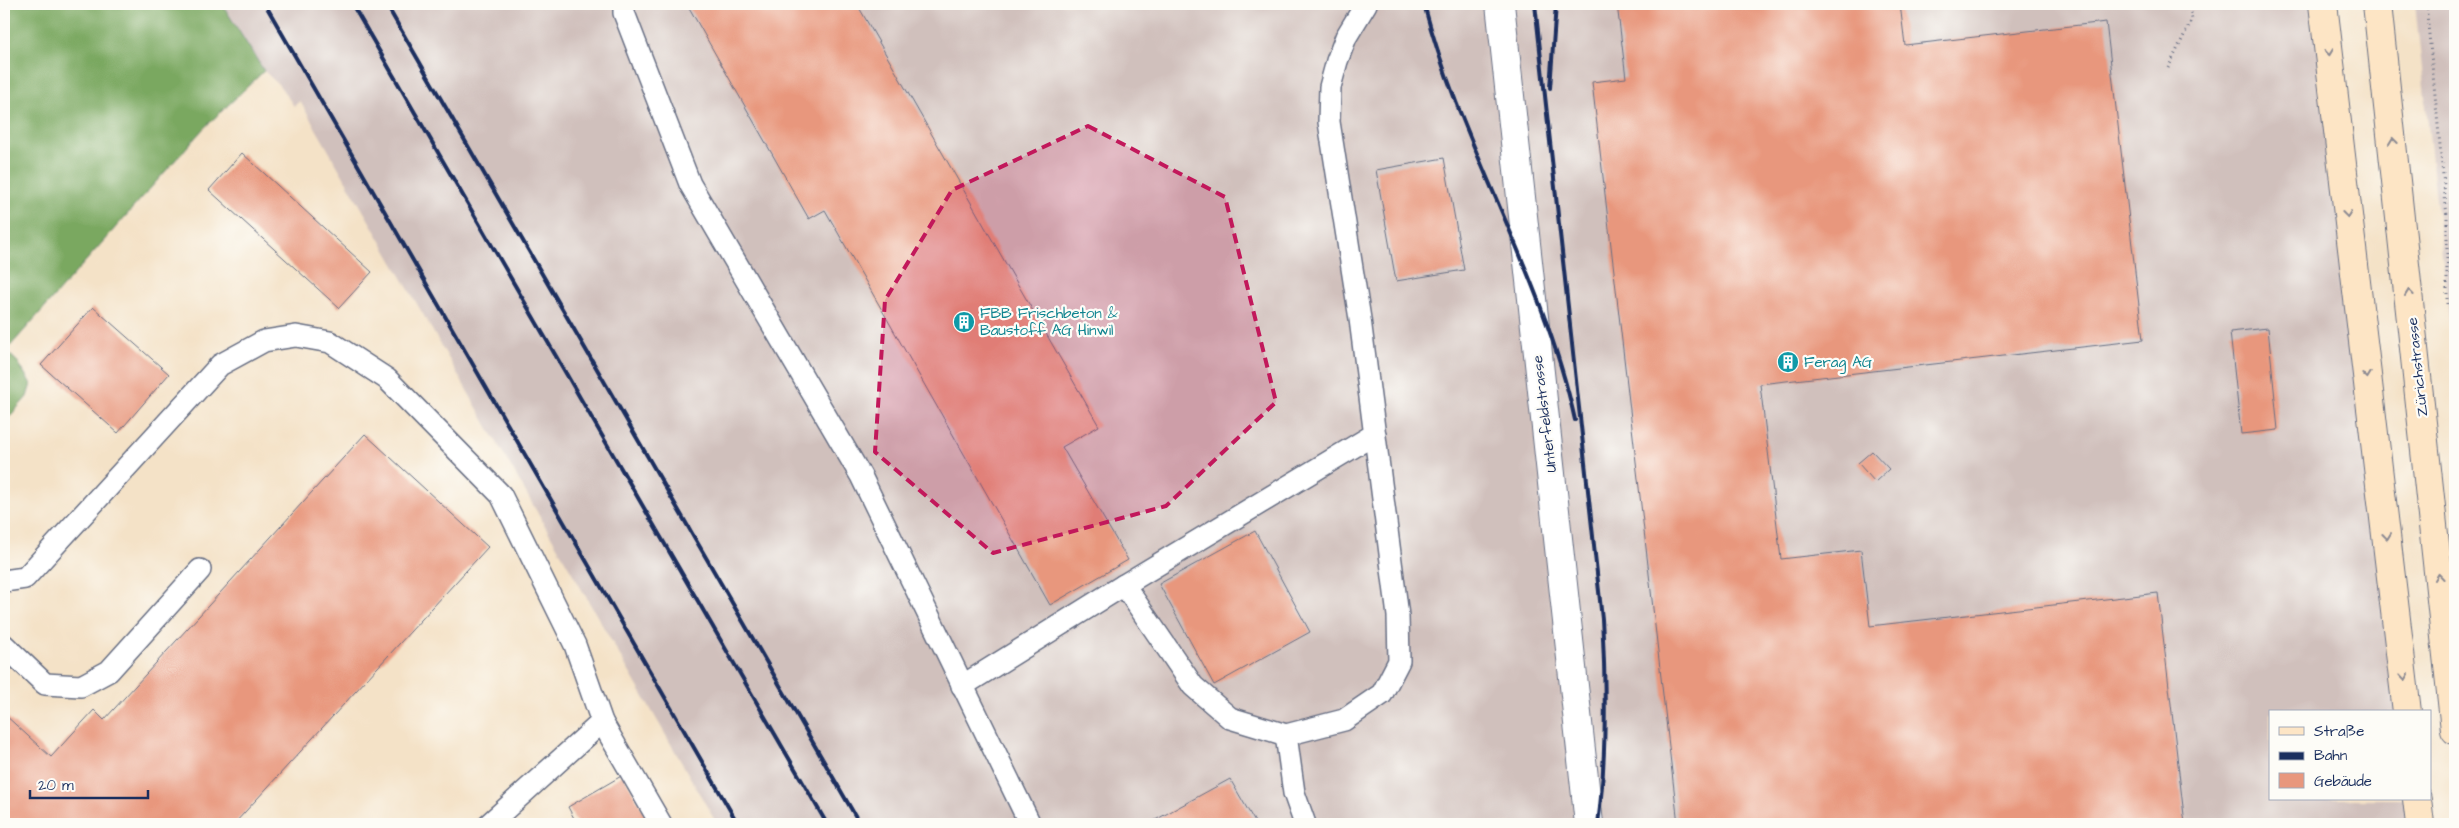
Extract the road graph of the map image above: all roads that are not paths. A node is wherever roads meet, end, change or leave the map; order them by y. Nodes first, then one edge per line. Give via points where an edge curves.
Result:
1 (624, 4) edge
2 (1366, 4) edge
3 (1500, 4) edge
4 (2323, 4) edge
5 (2377, 4) edge
6 (1375, 434) junction
7 (200, 570) dead end
8 (4, 580) edge
9 (1124, 585) junction
10 (4, 645) edge
11 (962, 686) junction
12 (2408, 710) edge
13 (602, 722) junction
14 (2455, 730) edge
15 (1286, 735) junction
16 (2417, 800) edge
17 (489, 824) edge
18 (661, 824) edge
19 (1030, 824) edge
20 (1305, 824) edge
21 (1589, 824) edge
22 (2420, 824) edge

1 - 11 lane via 624,13 690,184 861,476
2 - 6 lane via 1346,37 1337,61 1330,87 1329,122
3 - 21 street, Unterfeldstrasse
4 -> 12 main road
14 -> 5 main road, Zürichstrasse
6 - 9 lane
6 - 15 lane via 1398,616 1399,661 1382,694 1344,720
7 - 10 lane via 109,671 81,686 45,684
8 - 13 lane via 25,578 220,365 264,341 296,336 330,342 387,379 501,495 575,645
9 - 11 lane
9 - 15 lane via 1193,686 1230,718
11 - 19 lane
13 - 17 lane
13 - 18 lane
15 - 20 lane via 1294,794
16 - 22 main road

